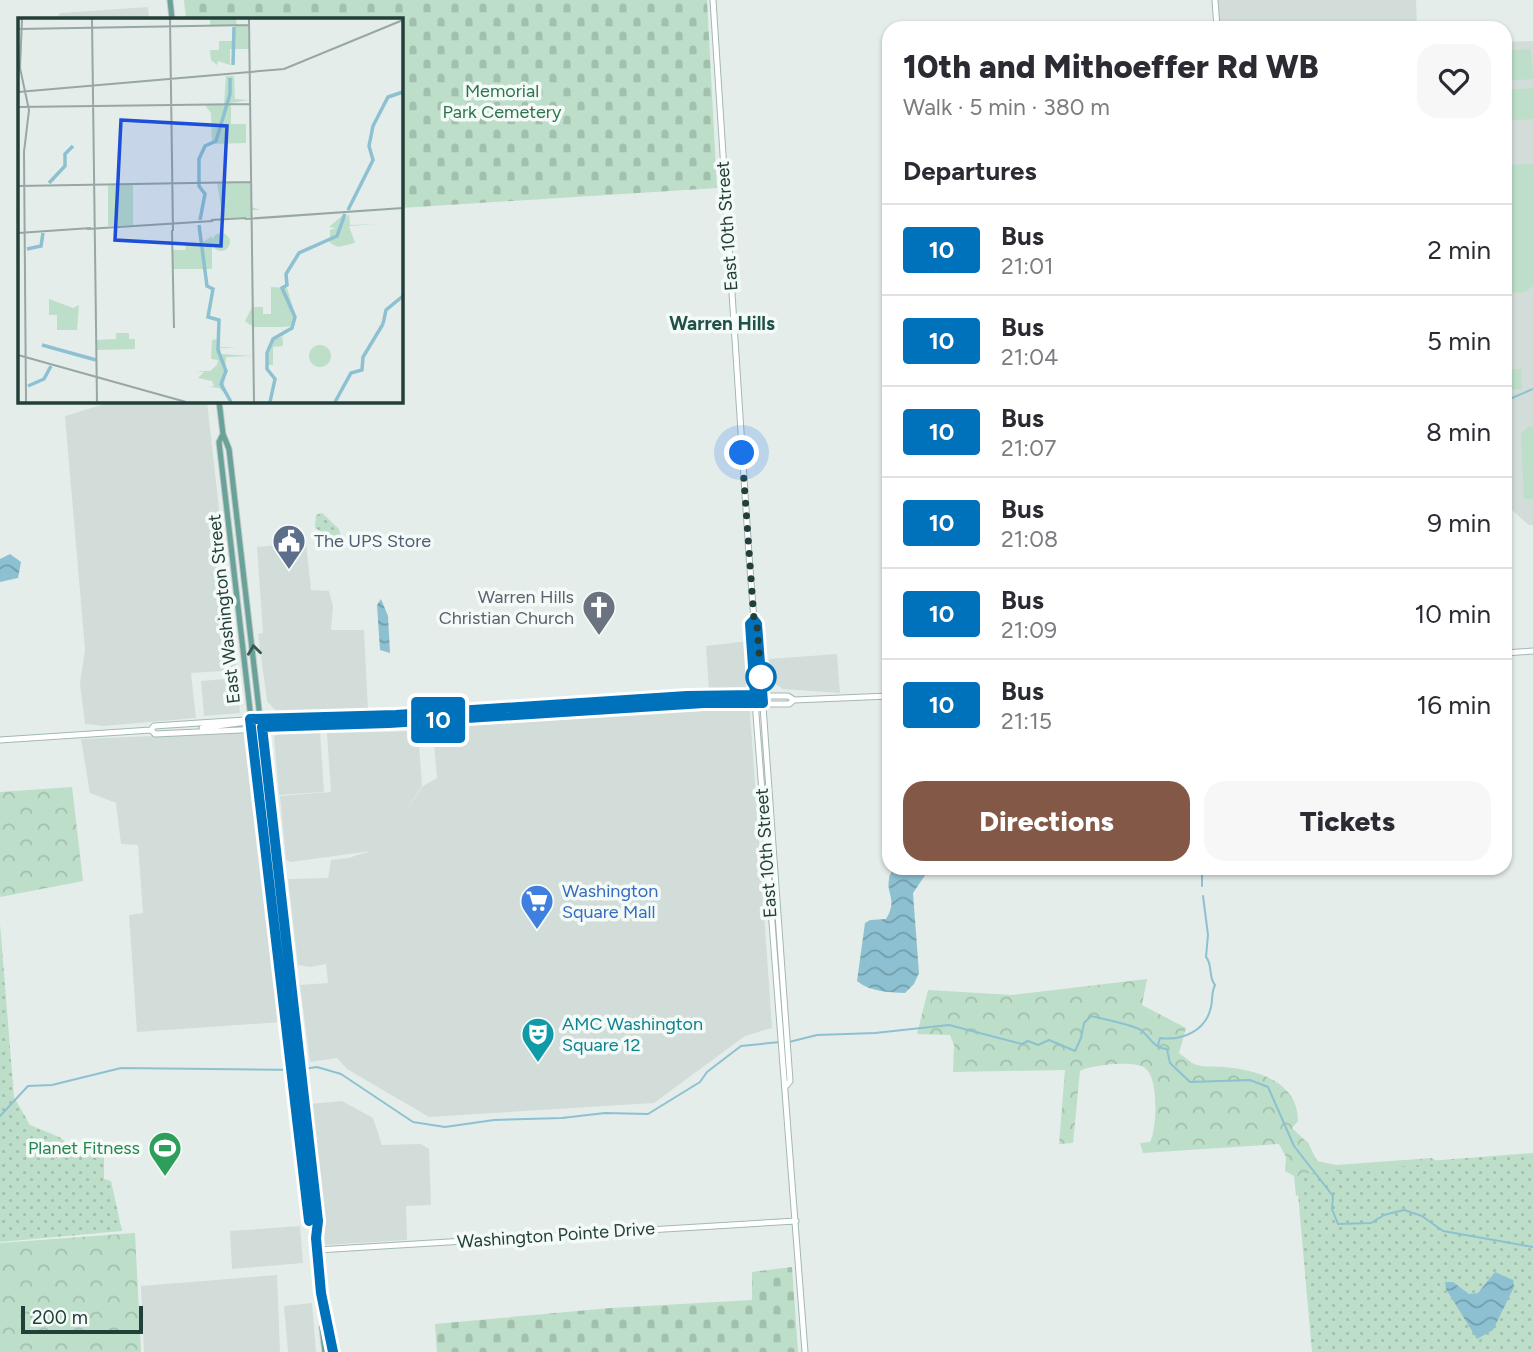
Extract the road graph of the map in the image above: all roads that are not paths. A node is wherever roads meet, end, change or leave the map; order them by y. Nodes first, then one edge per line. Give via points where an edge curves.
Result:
1 (170, 0) edge
2 (713, 0) edge
3 (1215, 0) edge
4 (172, 18) edge
5 (1216, 21) edge
6 (219, 402) edge
7 (223, 434) junction
8 (754, 620) junction
9 (1533, 652) edge
10 (1512, 653) edge
11 (706, 695) junction
12 (755, 695) junction
13 (762, 695) junction
14 (882, 696) edge
15 (794, 700) junction
16 (755, 703) junction
17 (763, 703) junction
18 (684, 704) junction
19 (254, 721) junction
20 (262, 727) junction
21 (150, 730) junction
22 (0, 740) edge
23 (782, 1030) junction
24 (796, 1221) junction
25 (316, 1238) junction
26 (317, 1250) junction
27 (325, 1323) junction
28 (325, 1352) edge
29 (333, 1352) edge
30 (805, 1352) edge

1 - 4 main road
2 - 8 main road, East 10th Street
3 - 5 main road
6 - 7 main road, East Washington Street
7 - 19 main road, East Washington Street via 219,442
19 -> 7 main road, East Washington Street via 261,710 229,449
8 - 12 main road, East 10th Street via 750,624
8 - 13 main road, East 10th Street
9 - 10 main road
11 - 12 main road
11 - 18 main road
11 - 19 main road
12 - 13 main road
12 - 16 main road, East 10th Street
13 - 15 main road
13 - 17 main road, East 10th Street
14 - 15 main road
15 - 17 main road
16 - 17 main road
16 - 18 main road
16 - 23 main road, East 10th Street
17 - 23 main road, East 10th Street
18 - 20 main road
19 - 20 main road, East Washington Street
19 - 20 main road
19 - 21 main road via 154,726
19 - 21 main road via 197,732 155,734
19 - 25 main road, East Washington Street via 309,1221
20 - 25 main road, East Washington Street via 318,1221
21 - 22 main road
23 - 24 main road, East 10th Street via 790,1081
24 - 26 main road, Washington Pointe Drive
24 - 30 main road, East 10th Street
25 - 26 main road, East Washington Street
26 - 27 main road, East Washington Street
27 - 28 main road, East Washington Street
27 - 29 main road, East Washington Street via 330,1327

